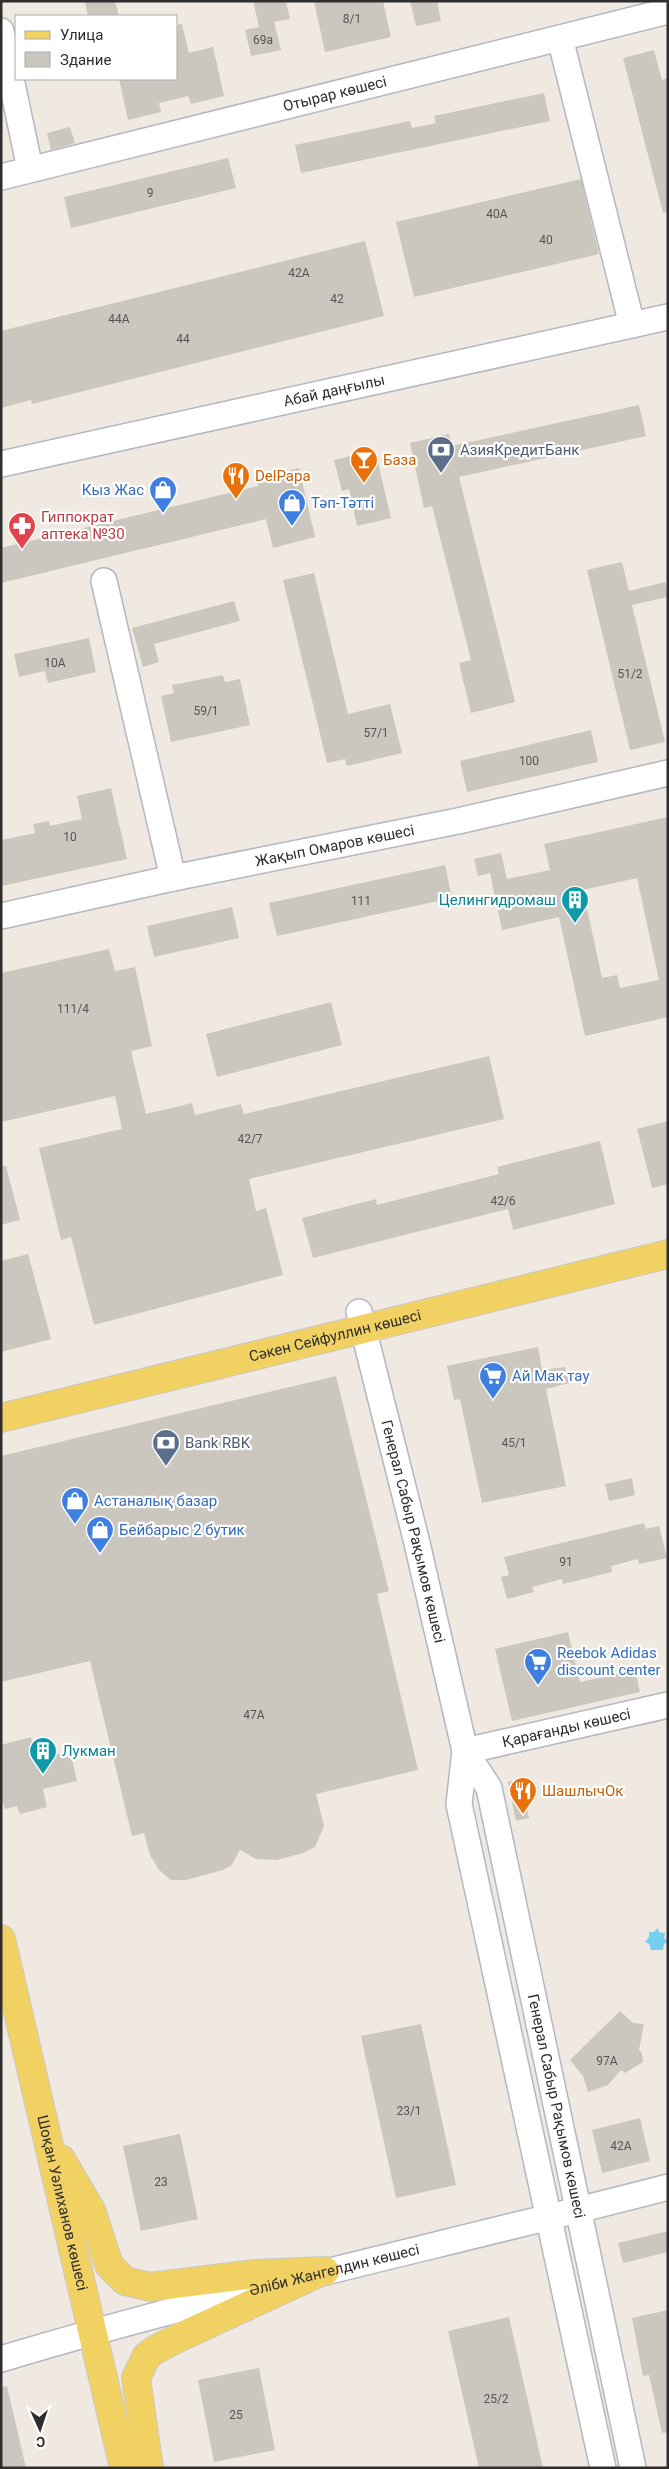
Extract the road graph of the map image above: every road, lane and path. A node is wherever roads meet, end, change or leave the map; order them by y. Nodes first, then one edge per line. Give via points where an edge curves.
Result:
1 (624, 11) edge
2 (668, 11) edge
3 (1, 31) edge
4 (560, 38) junction
5 (30, 169) junction
6 (1, 177) edge
7 (668, 317) edge
8 (632, 325) junction
9 (1, 464) edge
10 (104, 581) dead end
11 (668, 773) edge
12 (173, 878) junction
13 (1, 916) edge
14 (668, 1236) edge
15 (668, 1254) edge
16 (361, 1321) junction
17 (1, 1399) edge
18 (1, 1418) edge
19 (668, 1705) edge
20 (465, 1751) junction
21 (1, 1939) edge
22 (47, 2137) junction
23 (668, 2187) edge
24 (578, 2210) junction
25 (548, 2218) junction
26 (325, 2271) junction
27 (92, 2332) junction
28 (1, 2359) edge
29 (124, 2468) edge
30 (149, 2468) edge
31 (603, 2468) edge
32 (633, 2468) edge

1 - 2 street, Отырар көшесі
1 - 4 street, Отырар көшесі
3 - 5 street
4 - 5 street, Отырар көшесі
4 - 8 street
5 - 6 street, Отырар көшесі
7 - 8 street, Абай даңғылы
8 - 9 street, Абай даңғылы
10 - 12 street
11 - 12 street, Жақып Омаров көшесі via 458,821
12 - 13 street, Жақып Омаров көшесі
14 - 16 main road, Сәкен Сейфуллин көшесі
15 - 16 main road, Сәкен Сейфуллин көшесі
16 - 17 main road, Сәкен Сейфуллин көшесі
16 - 18 main road, Сәкен Сейфуллин көшесі
16 - 20 street, Генерал Сабыр Рақымов көшесі
19 - 20 street, Қарағанды көшесі
20 - 24 street, Генерал Сабыр Рақымов көшесі via 489,1788
20 - 25 street, Генерал Сабыр Рақымов көшесі via 459,1804
21 - 22 main road, Шоқан Уәлиханов көшесі
22 - 26 main road via 90,2210 109,2266 125,2281 150,2287 255,2274
22 - 27 main road, Шоқан Уәлиханов көшесі
23 - 24 street, Әліби Жангелдин көшесі
24 - 25 street, Әліби Жангелдин көшесі
24 - 32 street, Генерал Сабыр Рақымов көшесі
25 - 26 street, Әліби Жангелдин көшесі
25 - 31 street, Генерал Сабыр Рақымов көшесі
26 - 27 street, Әліби Жангелдин көшесі
26 - 30 main road via 178,2338 146,2357 136,2378
27 - 28 street, Әліби Жангелдин көшесі
27 - 29 main road, Шоқан Уәлиханов көшесі

